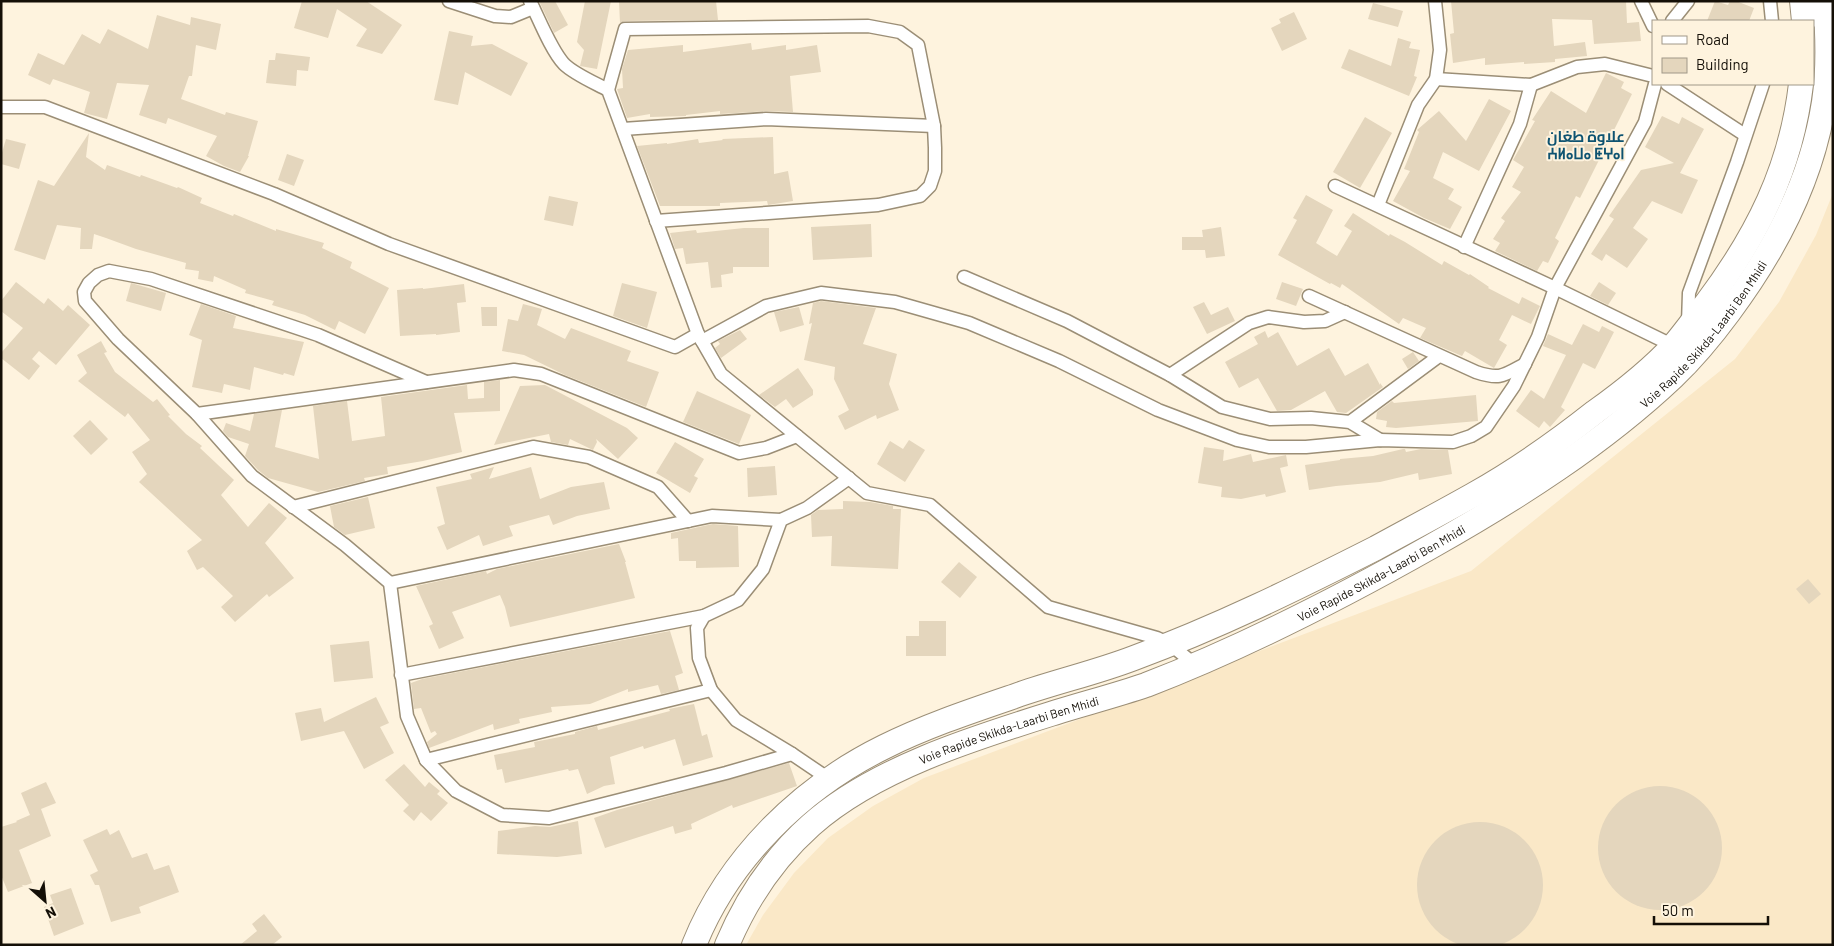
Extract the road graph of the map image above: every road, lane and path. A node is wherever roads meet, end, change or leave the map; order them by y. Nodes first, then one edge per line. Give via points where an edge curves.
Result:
1 (449, 1) edge
2 (1435, 1) edge
3 (1641, 1) edge
4 (1688, 1) edge
5 (1770, 1) edge
6 (1802, 1) edge
7 (1825, 1) edge
8 (531, 4) edge
9 (1673, 20) edge
10 (1772, 20) edge
11 (1804, 20) edge
12 (1652, 24) edge
13 (1652, 76) edge
14 (1436, 79) junction
15 (1531, 85) junction
16 (1655, 85) edge
17 (1669, 85) edge
18 (1763, 85) edge
19 (1801, 85) edge
20 (608, 90) junction
21 (1, 107) edge
22 (934, 126) junction
23 (623, 129) junction
24 (1745, 135) junction
25 (1335, 186) dead end
26 (1378, 206) junction
27 (656, 221) junction
28 (1464, 247) junction
29 (964, 277) dead end
30 (1555, 288) junction
31 (1309, 296) dead end
32 (1345, 312) junction
33 (1688, 327) junction
34 (700, 338) junction
35 (1683, 351) junction
36 (1439, 356) junction
37 (1525, 364) junction
38 (1170, 375) junction
39 (426, 382) junction
40 (197, 414) junction
41 (1350, 422) junction
42 (796, 436) junction
43 (1380, 440) junction
44 (849, 478) junction
45 (293, 506) junction
46 (781, 520) junction
47 (688, 521) junction
48 (390, 583) junction
49 (704, 616) junction
50 (1170, 644) junction
51 (1194, 664) junction
52 (402, 675) junction
53 (711, 690) junction
54 (792, 754) junction
55 (426, 760) junction
56 (829, 779) junction
57 (694, 945) edge
58 (727, 945) edge

1 - 8 street via 495,16 511,17
2 - 14 street via 1440,50
3 - 12 street
4 - 9 street
5 - 10 street
6 - 11 highway
7 - 35 highway, Voie Rapide Skikda-Laarbi Ben Mhidi via 1828,63 1824,101 1804,179 1788,218 1742,295
8 - 20 street via 564,64
13 - 15 street via 1605,64 1577,67
14 - 15 street
14 - 26 street via 1418,105
15 - 28 street via 1520,124
16 - 30 street via 1645,122
17 - 24 street
18 - 24 street
19 - 33 highway, Voie Rapide Skikda-Laarbi Ben Mhidi via 1787,152 1771,197 1732,270
20 - 22 street via 625,29 868,26 900,32 918,45
20 - 23 street
21 - 34 street via 46,107 274,194 389,244 675,347
22 - 23 street via 766,118
22 - 27 street via 935,171 930,186 920,196 878,205
23 - 27 street
24 - 33 street via 1689,292
25 - 26 street
26 - 28 street
27 - 34 street
28 - 30 street
29 - 38 street via 1067,321
30 - 35 street
30 - 37 street
31 - 32 street
32 - 36 street
32 - 38 street via 1325,321 1268,317 1249,322
33 - 35 highway, Voie Rapide Skikda-Laarbi Ben Mhidi
34 - 42 street via 720,374
34 - 43 street via 766,306 821,293 895,302 969,322 1059,361 1158,410 1237,440 1269,447
35 - 50 highway, Voie Rapide Skikda-Laarbi Ben Mhidi via 1644,373 1593,414 1476,494 1331,571
35 - 51 highway, Voie Rapide Skikda-Laarbi Ben Mhidi via 1672,378 1590,446 1498,508 1349,593
36 - 37 street via 1492,377 1503,376
36 - 41 street
37 - 43 street via 1486,427 1471,436 1454,442
38 - 41 street via 1222,407 1270,419 1311,418
39 - 40 street
39 - 40 street via 318,335 160,282 109,271 98,275 84,292 85,301 118,339
39 - 42 street via 514,370 541,374 739,453 766,448
40 - 45 street via 252,476
41 - 43 street
42 - 44 street
44 - 46 street via 807,508
44 - 50 street via 867,492 930,505 1048,607
45 - 47 street via 533,446 589,457 658,487
45 - 48 street
46 - 47 street via 712,516
46 - 49 street via 764,569 738,600
47 - 48 street
48 - 52 street
49 - 52 street
49 - 53 street via 697,628 699,658
50 - 51 street
50 - 56 highway, Voie Rapide Skikda-Laarbi Ben Mhidi via 927,728 882,748
51 - 58 highway, Voie Rapide Skikda-Laarbi Ben Mhidi via 1144,685 938,753 853,795 811,825 775,863
52 - 55 street via 407,716
53 - 54 street via 736,720
53 - 55 street
54 - 55 street via 549,818 502,815 456,791
54 - 56 street
56 - 57 highway, Voie Rapide Skikda-Laarbi Ben Mhidi via 774,825 750,853 715,903

